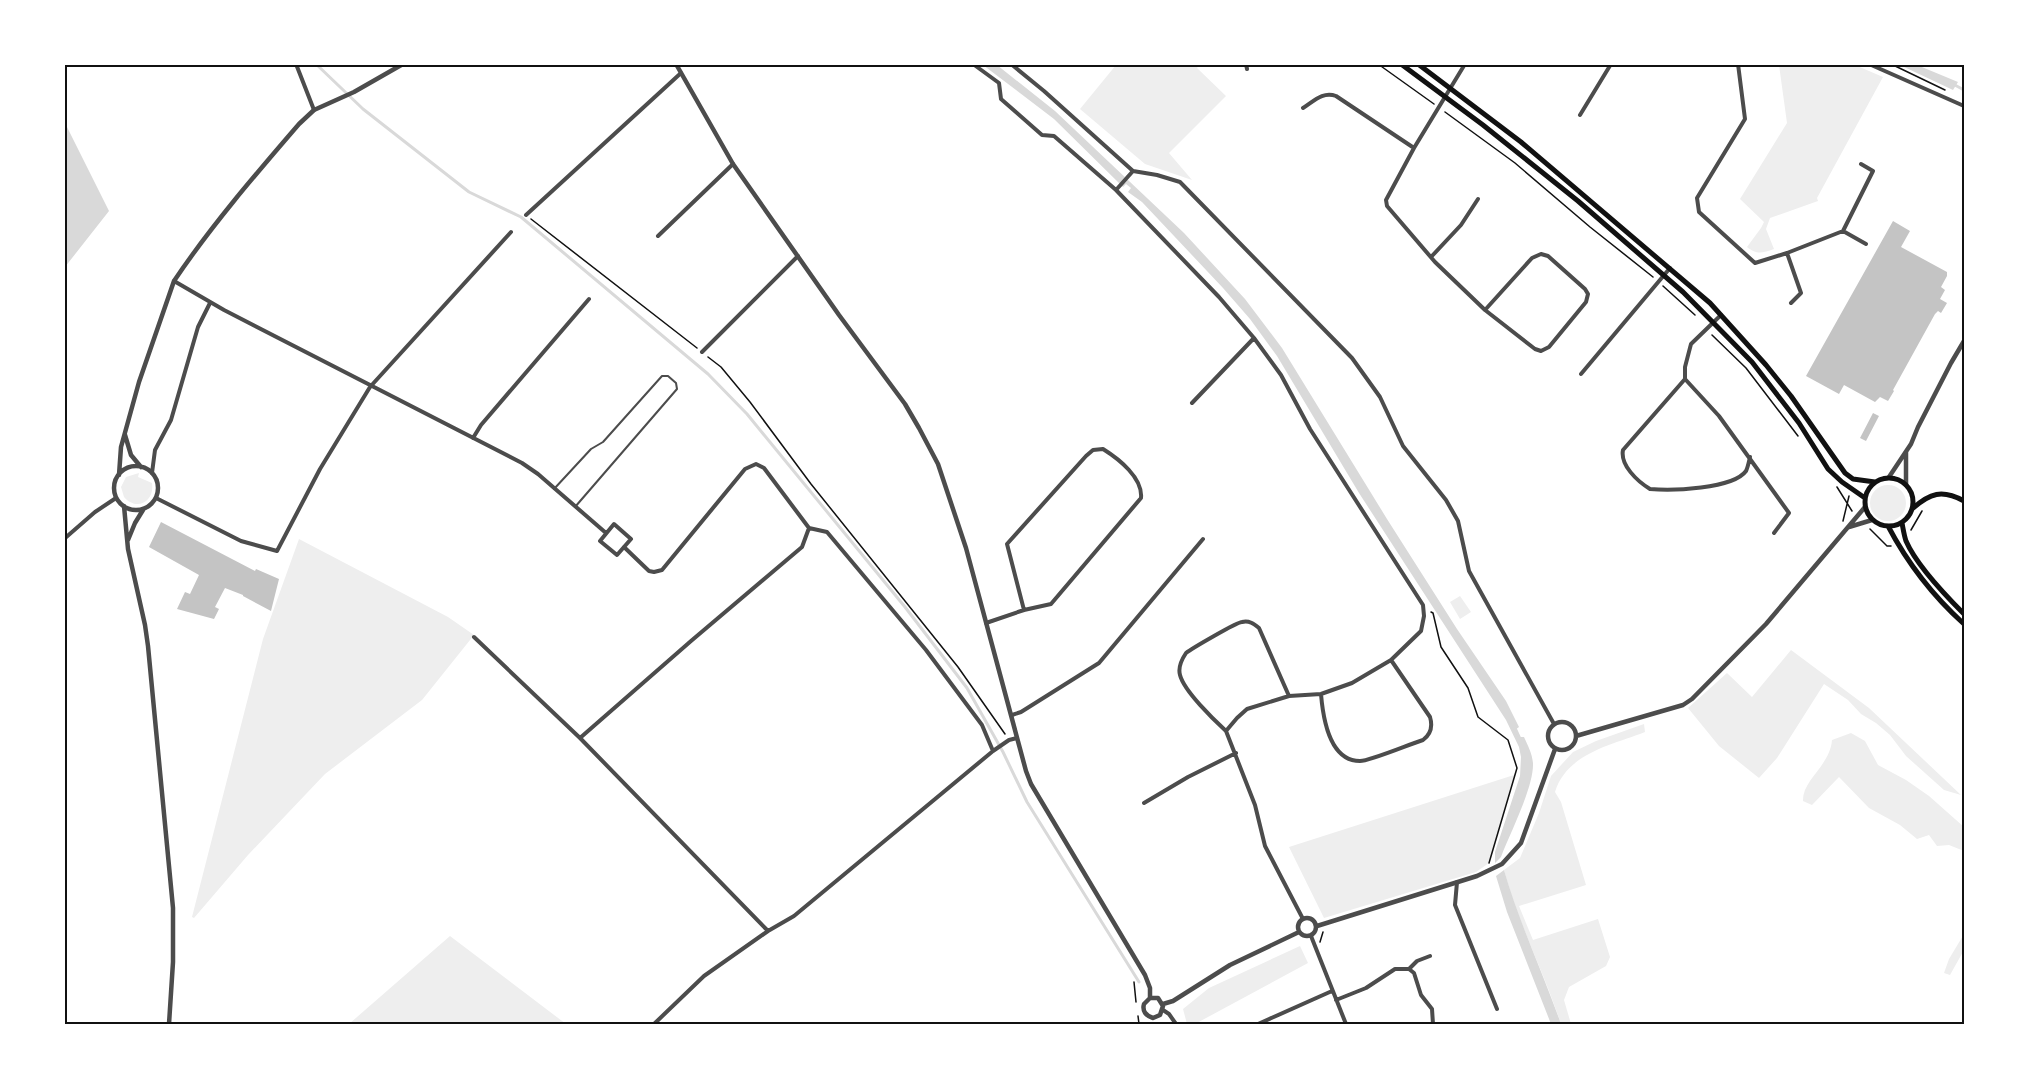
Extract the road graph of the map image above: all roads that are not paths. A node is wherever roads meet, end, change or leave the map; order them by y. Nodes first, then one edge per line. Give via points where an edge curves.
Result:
1 (296, 64) edge
2 (403, 64) edge
3 (676, 64) edge
4 (973, 64) edge
5 (1011, 64) edge
6 (1401, 64) edge
7 (1418, 64) edge
8 (1465, 64) edge
9 (1611, 64) edge
10 (1738, 64) edge
11 (1869, 64) edge
12 (1879, 66) edge
13 (681, 73) junction
14 (1451, 88) junction
15 (1446, 98) junction
16 (1965, 106) edge
17 (1303, 108) dead end
18 (314, 110) junction
19 (1580, 115) dead end
20 (1414, 148) junction
21 (733, 164) junction
22 (1861, 164) dead end
23 (1133, 171) junction
24 (1116, 190) junction
25 (1478, 199) dead end
26 (526, 215) road end
27 (1844, 231) junction
28 (511, 232) dead end
29 (658, 236) dead end
30 (1866, 244) dead end
31 (1787, 253) junction
32 (798, 255) junction
33 (1431, 257) junction
34 (1670, 268) junction
35 (1664, 274) junction
36 (174, 281) junction
37 (589, 299) dead end
38 (210, 303) junction
39 (1791, 303) dead end
40 (1485, 310) junction
41 (1720, 315) junction
42 (1714, 321) junction
43 (1254, 338) junction
44 (1965, 341) edge
45 (702, 352) road end
46 (1581, 374) dead end
47 (1685, 379) junction
48 (370, 387) junction
49 (1192, 403) dead end
50 (125, 434) junction
51 (473, 438) junction
52 (1906, 452) junction
53 (1750, 457) junction
54 (141, 467) junction
55 (152, 473) junction
56 (119, 475) junction
57 (1889, 477) junction
58 (1875, 482) junction
59 (1906, 485) junction
60 (555, 489) junction
61 (1912, 494) junction
62 (1925, 497) junction
63 (117, 498) junction
64 (156, 498) junction
65 (1865, 498) junction
66 (1965, 501) edge
67 (123, 506) junction
68 (575, 507) junction
69 (1865, 507) junction
70 (144, 509) junction
71 (1912, 509) junction
72 (1872, 520) junction
73 (1902, 523) junction
74 (1888, 526) junction
75 (1849, 527) junction
76 (809, 528) junction
77 (606, 533) junction
78 (1774, 533) dead end
79 (64, 539) edge
80 (1203, 539) dead end
81 (128, 540) junction
82 (624, 547) junction
83 (1024, 610) junction
84 (1965, 614) edge
85 (986, 622) junction
86 (1965, 624) edge
87 (474, 637) dead end
88 (1391, 660) junction
89 (1321, 694) junction
90 (1289, 696) junction
91 (1012, 715) junction
92 (1554, 724) junction
93 (1226, 731) junction
94 (1576, 736) junction
95 (580, 738) junction
96 (1017, 738) junction
97 (995, 749) junction
98 (1555, 749) junction
99 (1236, 753) junction
100 (1144, 803) dead end
101 (1457, 882) junction
102 (1303, 919) junction
103 (1317, 926) junction
104 (768, 931) junction
105 (1299, 932) junction
106 (1311, 936) junction
107 (1430, 956) dead end
108 (1409, 969) junction
109 (1332, 991) junction
110 (1150, 998) junction
111 (1336, 1000) junction
112 (1163, 1007) junction
113 (1497, 1009) dead end
114 (1153, 1017) junction
115 (169, 1024) edge
116 (654, 1024) edge
117 (1152, 1024) edge
118 (1176, 1024) edge
119 (1258, 1024) edge
120 (1346, 1024) edge
121 (1433, 1024) edge

1 - 18 street
2 - 18 street
3 - 13 street
4 - 24 street via 999,83 1001,99 1042,135 1054,136
5 - 23 street
6 - 15 main road
7 - 14 main road
8 - 14 street
9 - 19 street
10 - 31 street via 1745,119 1697,198 1699,212 1755,263
11 - 12 street
12 - 16 street
13 - 21 street
13 - 26 street
14 - 15 street
14 - 34 main road
15 - 20 street
15 - 35 main road
17 - 20 street via 1330,94
18 - 36 street via 212,227
20 - 33 street via 1386,200
21 - 29 street
21 - 32 street
22 - 27 street via 1873,171
23 - 24 street
23 - 92 street via 1180,182 1352,358 1380,397 1403,446 1458,521 1469,571
24 - 43 street
25 - 33 street via 1461,225
27 - 30 street
27 - 31 street
28 - 48 street
31 - 39 street via 1801,293
32 - 45 street
32 - 85 street via 919,428 938,464
33 - 40 street
34 - 35 street
34 - 41 main road
35 - 42 main road
35 - 46 street
36 - 38 street
36 - 50 street
37 - 51 street
38 - 48 street
38 - 55 street via 198,327 171,420 156,450
40 - 40 street via 1532,258 1541,255 1548,256 1587,294 1586,302 1549,347 1541,351
41 - 42 street
41 - 58 main road via 1791,396 1845,473 1853,479
42 - 47 street via 1691,344
42 - 65 main road via 1782,400 1828,469
43 - 49 street
43 - 88 street via 1281,375 1310,429 1425,610 1421,631
44 - 52 street
47 - 53 street
47 - 53 street via 1623,450 1626,466 1650,489 1709,486 1738,478 1747,470
48 - 51 street
48 - 64 street via 320,469 277,551 241,542
50 - 54 street via 131,455
50 - 56 street
51 - 60 street via 522,463
52 - 57 street
52 - 59 street
53 - 78 street via 1789,513
54 - 55 street
54 - 56 street
55 - 64 street via 157,483
56 - 63 street via 115,486
57 - 58 main road
57 - 59 main road
58 - 65 main road
59 - 61 main road
60 - 68 street
60 - 68 lane via 662,376 676,383 677,389
61 - 62 main road
61 - 71 main road
62 - 66 main road via 1948,494
62 - 71 main road
63 - 67 street
63 - 79 street
64 - 70 street
65 - 69 main road
67 - 70 street
67 - 81 street
68 - 77 street
69 - 72 main road
69 - 75 street
70 - 81 street
71 - 73 main road
72 - 74 main road
72 - 75 street
73 - 74 main road
73 - 84 main road via 1913,552
74 - 86 main road via 1914,569 1943,605
75 - 94 street via 1766,624 1692,699
76 - 82 street via 765,468 756,464 745,469 662,570 650,571
76 - 95 street via 802,548
76 - 97 street via 827,532 926,650 982,725
77 - 82 street via 600,541 617,555
77 - 82 street via 614,524 631,538
80 - 91 street via 1099,663
81 - 115 street via 146,625 174,933
83 - 83 street via 1007,544 1086,456 1103,449 1139,484 1141,498 1051,604
83 - 85 street
85 - 91 street
87 - 95 street
88 - 89 street via 1352,683
88 - 89 street via 1430,717 1430,733 1423,740 1361,761 1345,758 1336,749 1322,713
89 - 90 street
90 - 93 street via 1247,709
90 - 93 street via 1259,628 1241,621 1187,652 1179,670 1197,702
91 - 96 street
92 - 94 street via 1568,724
92 - 98 street via 1548,735
93 - 99 street
94 - 98 street via 1569,748
95 - 104 street
96 - 97 street
96 - 110 street via 1032,784 1145,975
97 - 104 street via 794,916
98 - 101 street via 1521,843 1502,864
99 - 100 street
99 - 102 street via 1265,846
101 - 103 street
101 - 113 street via 1455,905
102 - 103 street via 1313,919
102 - 105 street
103 - 106 street
104 - 116 street via 704,976
105 - 106 street
105 - 112 street via 1230,965
106 - 109 street
107 - 108 street
108 - 111 street via 1395,969 1366,988
108 - 121 street via 1432,1010
109 - 111 street
109 - 119 street
110 - 112 street via 1158,999
110 - 114 street via 1143,1010
111 - 120 street
112 - 114 street
112 - 118 street
114 - 117 street

